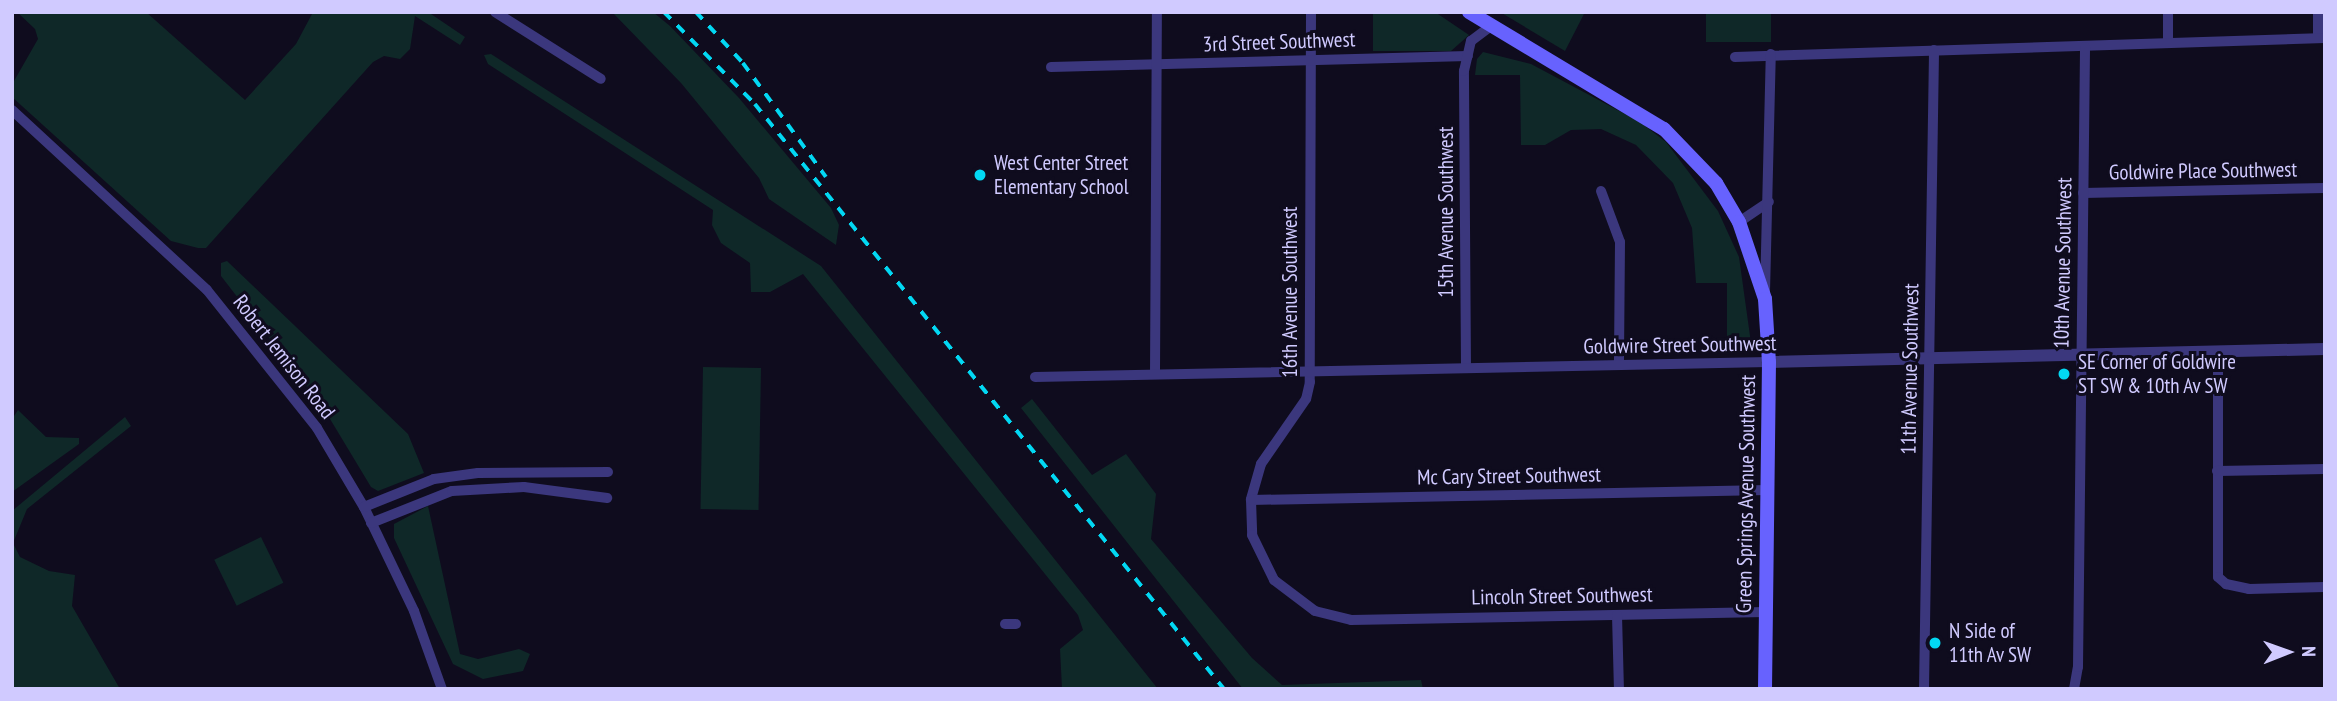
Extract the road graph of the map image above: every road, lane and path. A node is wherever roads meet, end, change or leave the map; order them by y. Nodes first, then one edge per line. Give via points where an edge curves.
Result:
1 (495, 12) edge
2 (1157, 12) edge
3 (1311, 12) edge
4 (1469, 12) edge
5 (2168, 12) edge
6 (2318, 12) edge
7 (1491, 26) junction
8 (2321, 38) edge
9 (2168, 41) junction
10 (2085, 47) junction
11 (1934, 50) junction
12 (1771, 54) junction
13 (1468, 56) junction
14 (1735, 57) dead end
15 (1310, 60) junction
16 (1156, 64) junction
17 (1051, 67) dead end
18 (601, 79) dead end
19 (12, 110) edge
20 (2325, 188) edge
21 (1601, 191) dead end
22 (2082, 192) junction
23 (1769, 202) junction
24 (1739, 222) junction
25 (1765, 299) junction
26 (2325, 349) edge
27 (2218, 351) junction
28 (2081, 355) junction
29 (1930, 358) junction
30 (1769, 362) junction
31 (1619, 365) junction
32 (1466, 368) junction
33 (1309, 371) junction
34 (1155, 374) junction
35 (1035, 377) dead end
36 (2325, 469) edge
37 (2217, 471) junction
38 (608, 472) dead end
39 (1768, 490) junction
40 (607, 498) dead end
41 (1251, 500) junction
42 (364, 507) junction
43 (372, 523) junction
44 (2325, 587) edge
45 (1765, 612) junction
46 (1617, 615) junction
47 (1359, 620) joint
48 (442, 689) edge
49 (1619, 689) edge
50 (1765, 689) edge
51 (1924, 689) edge
52 (2074, 689) edge

1 - 18 street
2 - 16 street
3 - 15 street, 16th Avenue Southwest
4 - 7 main road, Green Springs Avenue Southwest
5 - 9 street
6 - 8 street
7 - 13 street via 1472,41
7 - 24 main road, Green Springs Avenue Southwest via 1664,128 1716,183
8 - 9 street
9 - 10 street
10 - 11 street
10 - 22 street, 10th Avenue Southwest
11 - 12 street
11 - 29 street, 11th Avenue Southwest
12 - 14 street
12 - 23 street, Green Springs Avenue Southwest
13 - 15 street, 3rd Street Southwest
13 - 32 street, 15th Avenue Southwest via 1464,85
15 - 16 street, 3rd Street Southwest
15 - 33 street, 16th Avenue Southwest
16 - 17 street, 3rd Street Southwest
16 - 34 street
19 - 42 street, Robert Jemison Road via 207,290 317,428
20 - 22 street, Goldwire Place Southwest
21 - 31 street via 1620,242
22 - 28 street, 10th Avenue Southwest
23 - 24 street
23 - 25 street, Green Springs Avenue Southwest
24 - 25 main road, Green Springs Avenue Southwest
25 - 30 main road, Green Springs Avenue Southwest
26 - 27 street, Goldwire Street Southwest
27 - 28 street, Goldwire Street Southwest
27 - 37 street
28 - 29 street, Goldwire Street Southwest
28 - 52 street, 10th Avenue Southwest via 2078,667
29 - 30 street, Goldwire Street Southwest
29 - 51 street, 11th Avenue Southwest
30 - 31 street, Goldwire Street Southwest
30 - 39 main road, Green Springs Avenue Southwest
31 - 32 street, Goldwire Street Southwest
32 - 33 street, Goldwire Street Southwest
33 - 34 street, Goldwire Street Southwest
33 - 41 street, 16th Avenue Southwest via 1306,399 1261,464
34 - 35 street, Goldwire Street Southwest
36 - 37 street
37 - 44 street via 2216,567 2226,584 2249,589
38 - 42 street via 478,473 434,479
39 - 41 street, Mc Cary Street Southwest
39 - 45 main road, Green Springs Avenue Southwest
40 - 43 street via 524,486 453,491
41 - 47 street, 16th Avenue Southwest via 1252,535 1274,580 1315,611
42 - 43 street, Robert Jemison Road
43 - 48 street, Robert Jemison Road via 414,611
45 - 46 street, Lincoln Street Southwest
45 - 50 main road, Green Springs Avenue Southwest
46 - 47 street, Lincoln Street Southwest
46 - 49 street

